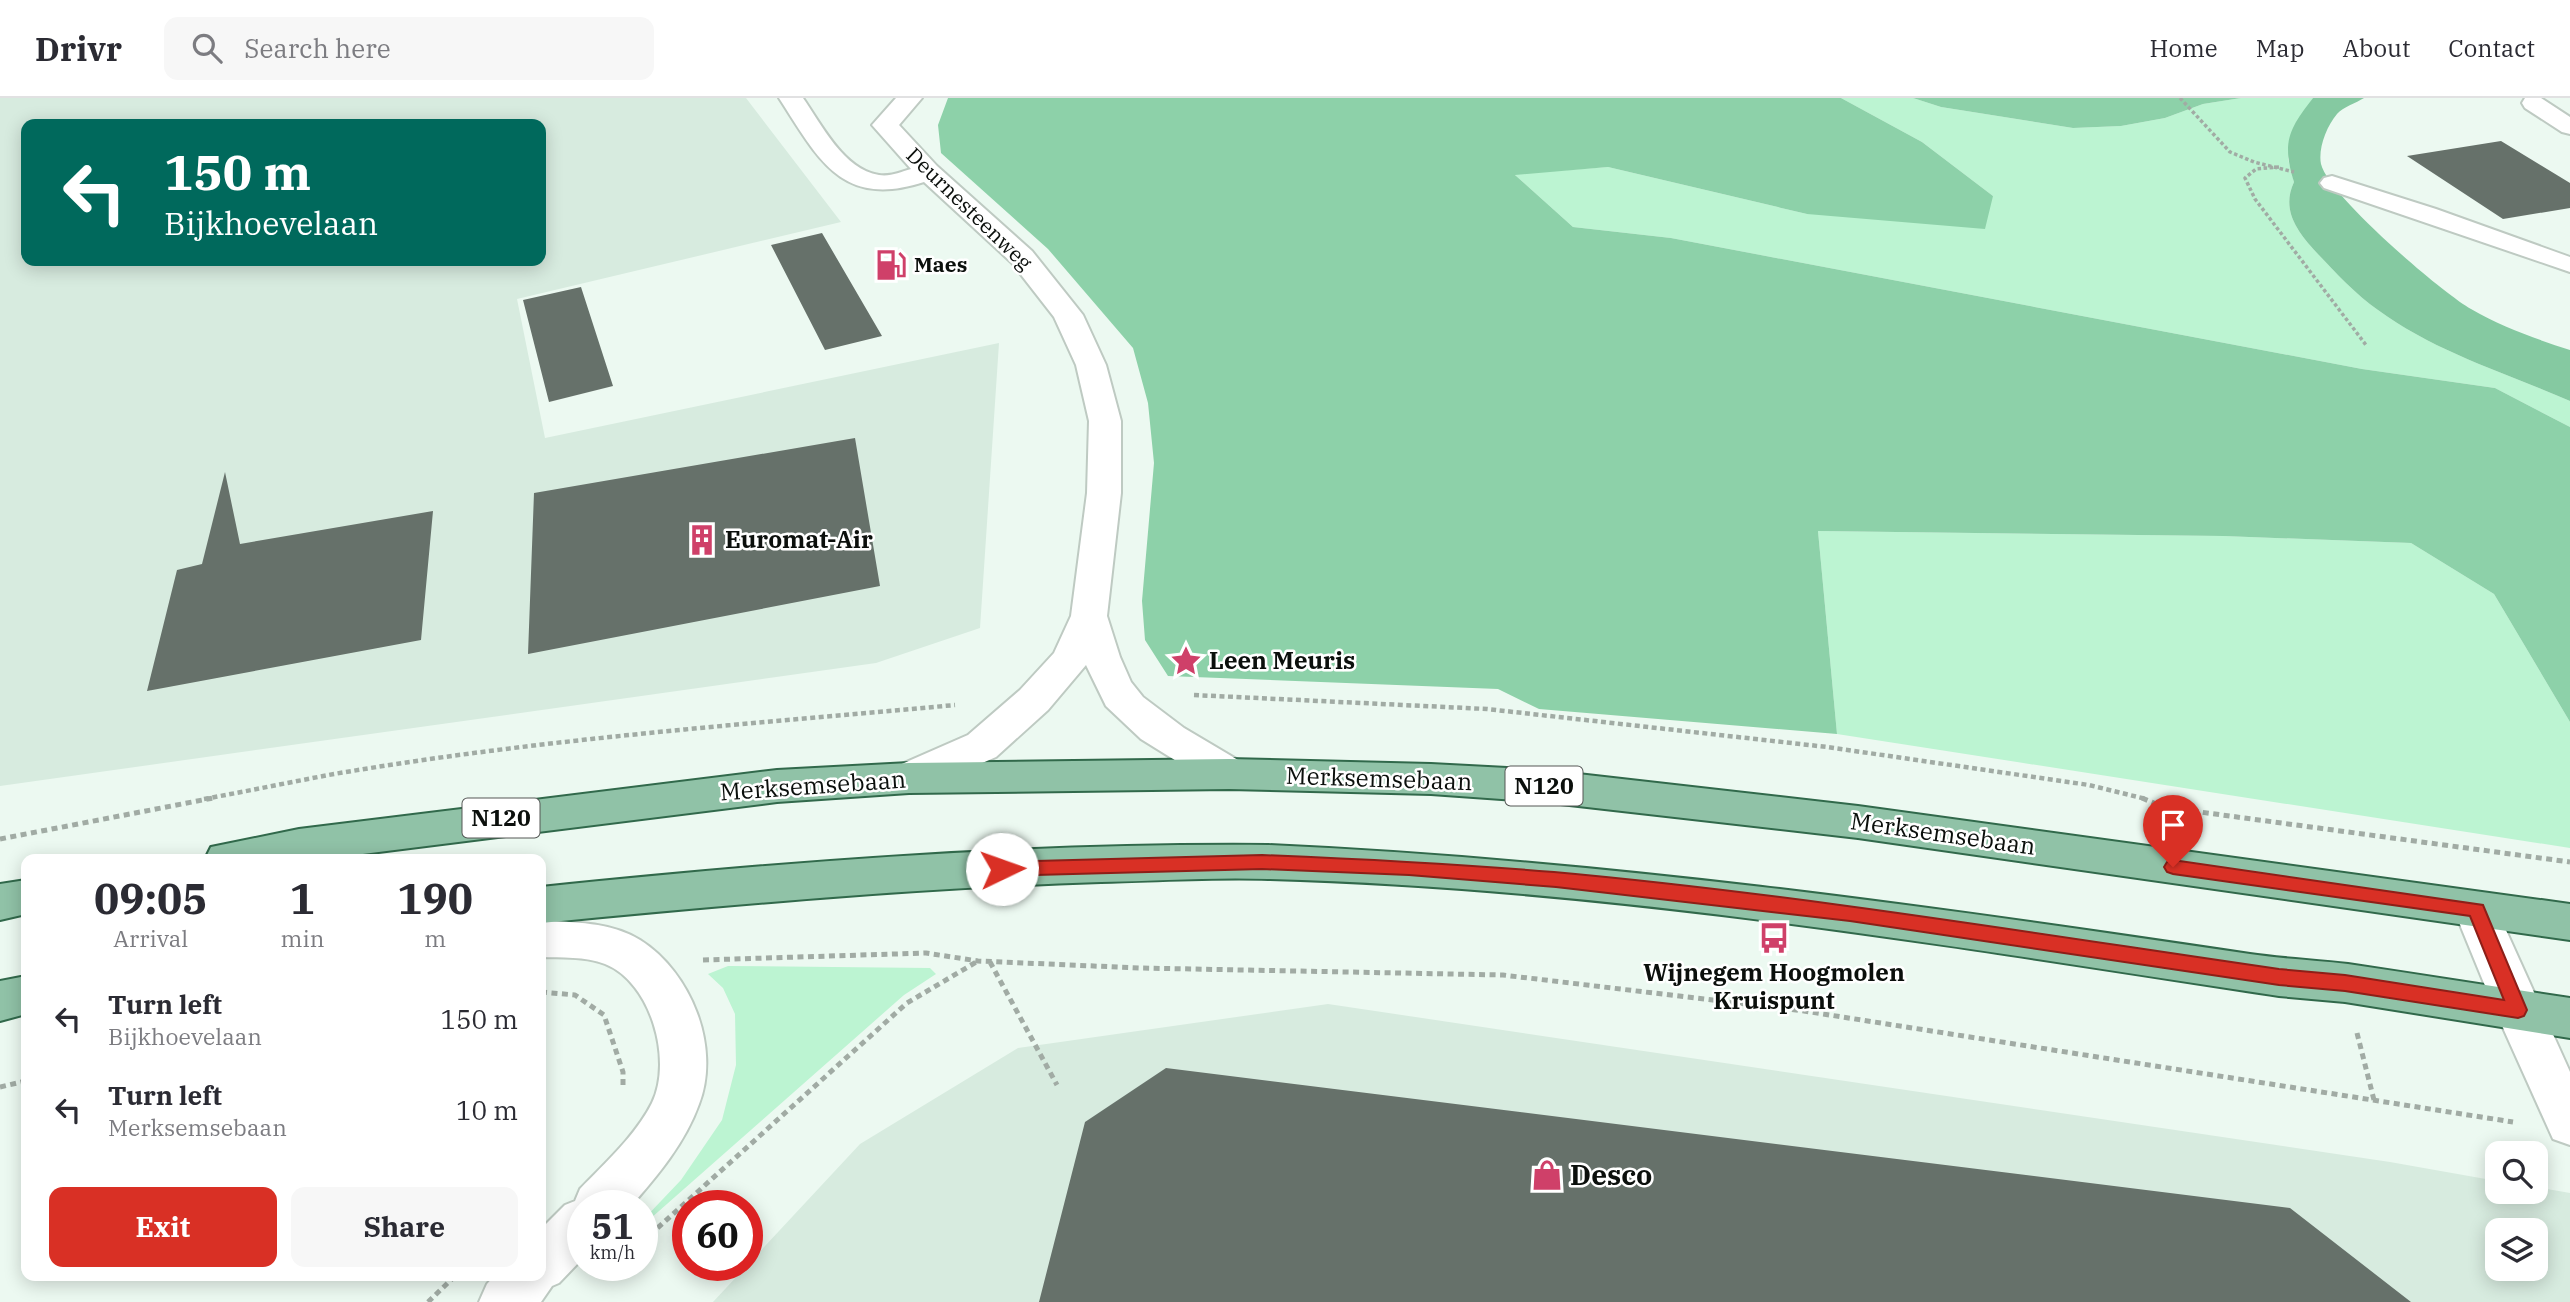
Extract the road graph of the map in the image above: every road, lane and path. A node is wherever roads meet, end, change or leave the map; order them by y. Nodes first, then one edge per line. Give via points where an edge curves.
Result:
1 (791, 98) edge
2 (910, 98) edge
3 (2180, 98) edge
4 (2532, 103) dead end
5 (2570, 127) edge
6 (928, 172) junction
7 (2332, 183) dead end
8 (2570, 265) edge
9 (2367, 345) dead end
10 (1089, 615) junction
11 (1184, 695) dead end
12 (959, 705) dead end
13 (1228, 774) junction
14 (909, 778) junction
15 (0, 838) edge
16 (254, 854) edge
17 (2570, 862) edge
18 (21, 898) edge
19 (0, 902) edge
20 (546, 904) edge
21 (2476, 910) junction
22 (2570, 922) edge
23 (546, 939) edge
24 (978, 961) junction
25 (990, 961) junction
26 (659, 983) junction
27 (546, 992) edge
28 (21, 996) edge
29 (0, 1001) edge
30 (2518, 1010) junction
31 (604, 1015) junction
32 (2570, 1018) edge
33 (2361, 1052) dead end
34 (21, 1082) edge
35 (1057, 1085) dead end
36 (0, 1087) edge
37 (623, 1091) dead end
38 (2374, 1100) junction
39 (2517, 1123) dead end
40 (2570, 1123) edge
41 (612, 1190) edge
42 (658, 1228) edge
43 (567, 1238) edge
44 (546, 1260) edge
45 (450, 1281) edge
46 (525, 1281) edge
47 (428, 1302) edge
48 (505, 1302) edge

1 - 6 street via 831,156 857,176 881,184
2 - 6 street, Deurnesteenweg via 885,125
3 - 9 path via 2230,152 2279,167 2256,169 2245,178 2255,199
4 - 5 lane
6 - 10 street, Deurnesteenweg via 1022,257 1068,315 1091,365 1105,421 1104,493
7 - 8 lane
10 - 13 street, Deurnesteenweg via 1100,658 1120,697 1137,716
10 - 14 street, Deurnesteenweg via 1070,660 1034,700 982,746
11 - 17 path via 1487,709 1827,747 2089,785 2163,807
12 - 15 path via 634,735 334,774
13 - 14 main road, Merksemsebaan / N120
13 - 21 main road, Merksemsebaan / N120 via 1443,780 1675,799
14 - 16 main road, Merksemsebaan / N120 via 777,786
18 - 19 main road
20 - 30 main road via 811,878 1057,866 1262,862 1409,868 1837,912
21 - 22 main road, Merksemsebaan / N120
21 - 30 street
23 - 26 street via 590,942 624,952
24 - 25 path
24 - 26 path via 926,953 701,960
24 - 42 path via 907,1003
25 - 35 path
25 - 38 path via 1455,972 1542,979 1804,1011
26 - 31 path
26 - 41 street via 684,1043 685,1067 676,1105
27 - 31 path via 575,995
28 - 29 main road
30 - 32 main road
30 - 40 street
31 - 37 path via 623,1072
33 - 38 path
34 - 36 path
38 - 39 path
43 - 44 street
45 - 47 path
46 - 48 street

